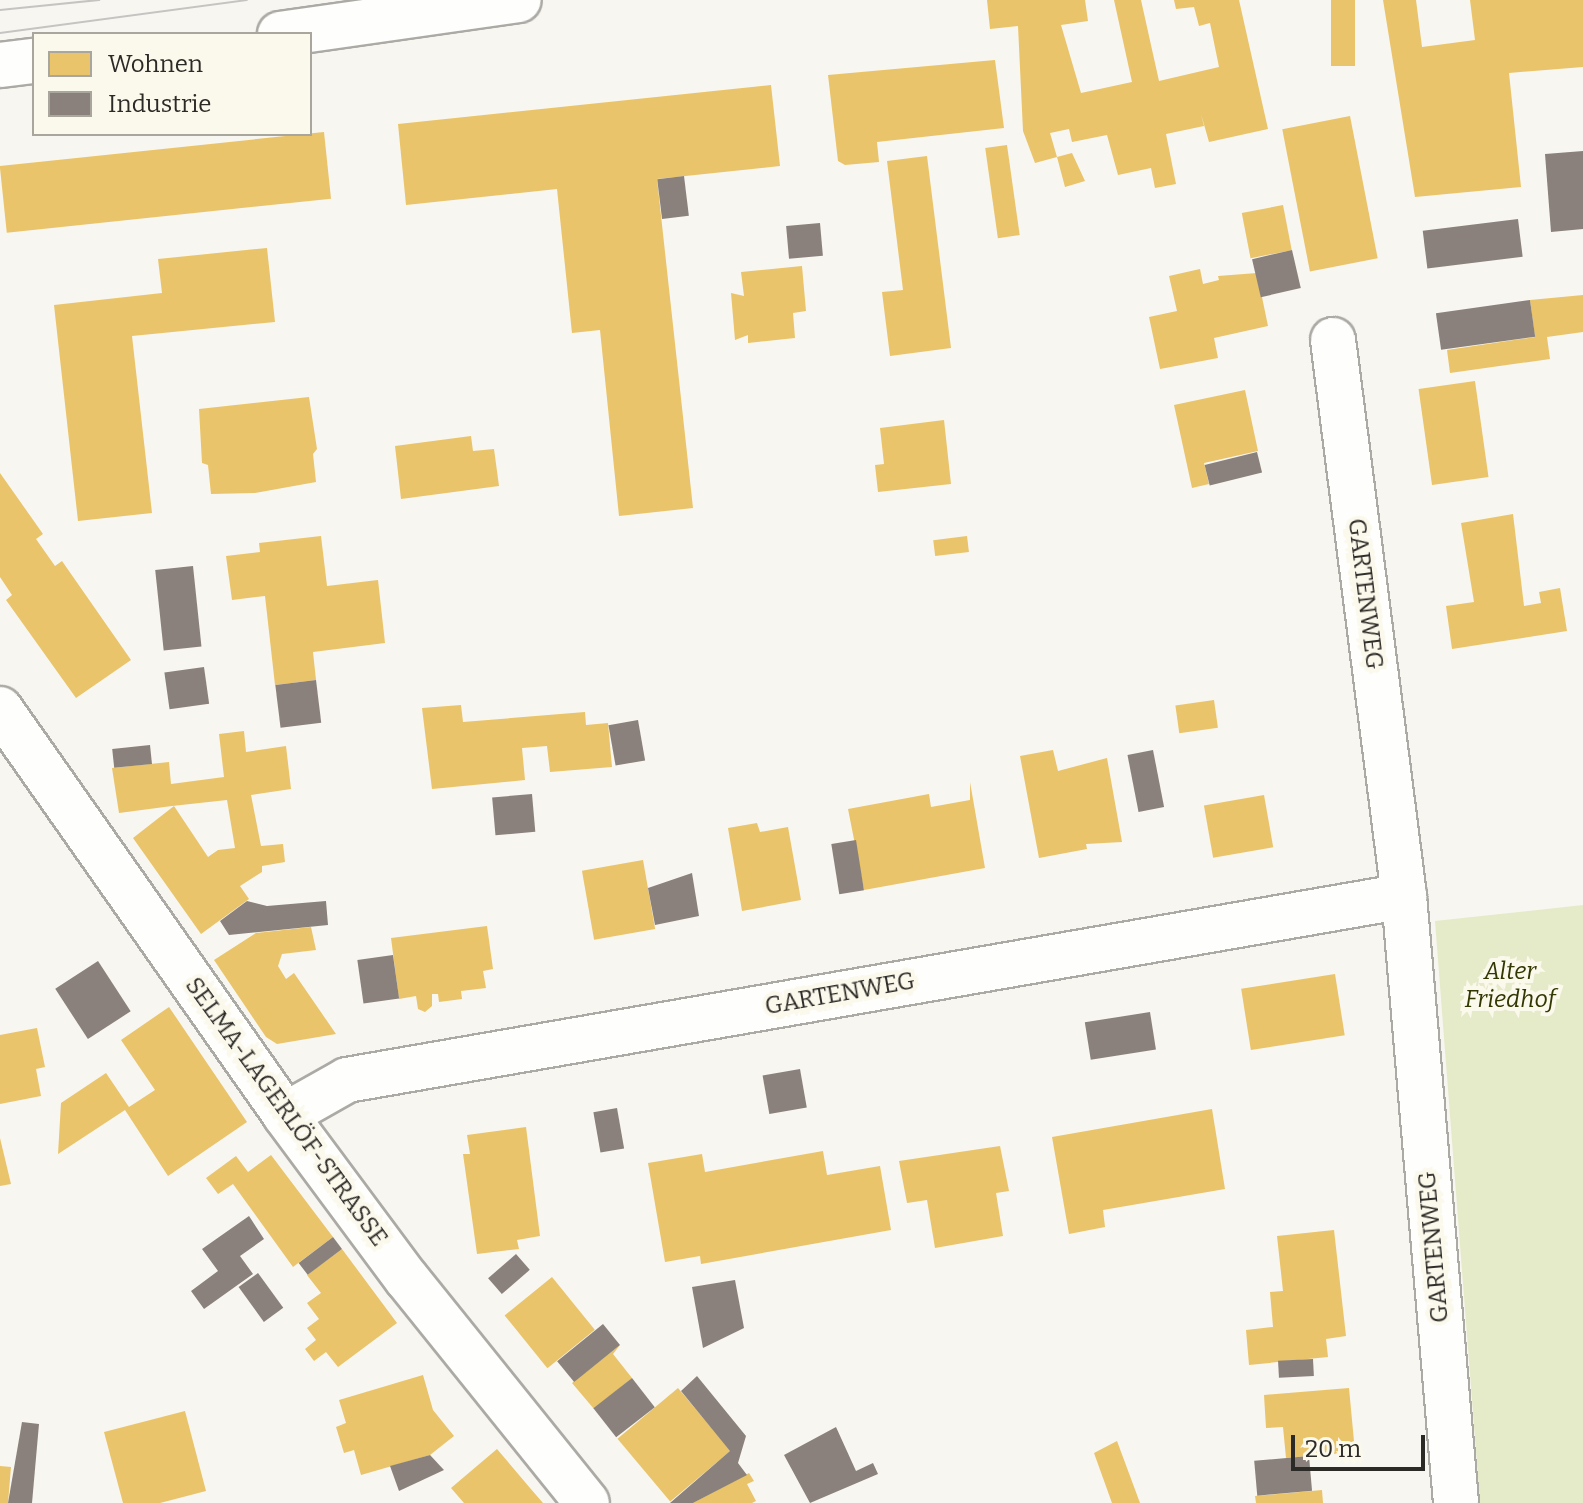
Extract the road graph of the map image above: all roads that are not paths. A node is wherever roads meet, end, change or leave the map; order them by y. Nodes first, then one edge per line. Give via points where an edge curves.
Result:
1 (519, 0) edge
2 (294, 32) edge
3 (32, 61) edge
4 (0, 65) edge
5 (1333, 340) dead end
6 (0, 709) edge
7 (1404, 896) junction
8 (285, 1115) junction
9 (587, 1503) edge
10 (1456, 1503) edge

1 - 2 street
3 - 4 street
5 - 7 street, GARTENWEG
6 - 8 street, SELMA-LAGERLÖF-STRASSE
7 - 8 street, GARTENWEG via 347,1080
7 - 10 street, GARTENWEG
8 - 9 street, SELMA-LAGERLÖF-STRASSE via 416,1291

